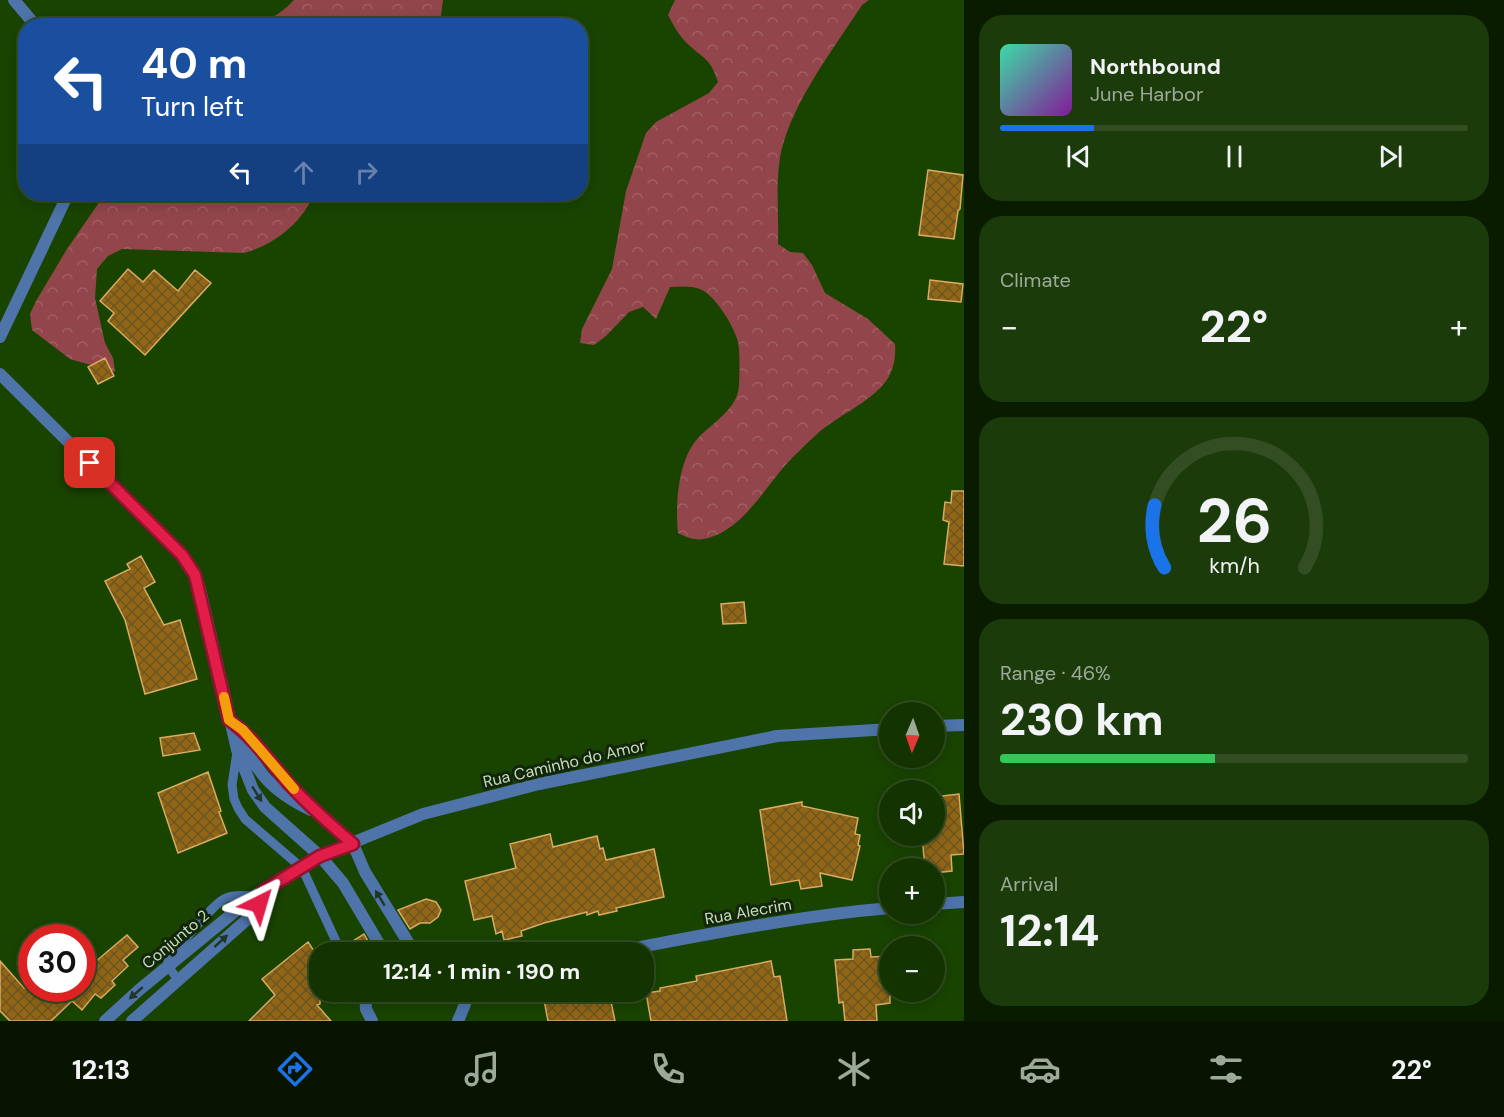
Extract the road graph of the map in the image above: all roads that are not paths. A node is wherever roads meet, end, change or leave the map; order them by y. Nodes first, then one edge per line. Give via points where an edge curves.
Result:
1 (14, 0) edge
2 (29, 18) edge
3 (65, 201) edge
4 (0, 337) edge
5 (0, 374) edge
6 (229, 720) junction
7 (964, 725) edge
8 (945, 726) edge
9 (879, 730) edge
10 (237, 750) junction
11 (317, 813) junction
12 (353, 844) junction
13 (320, 856) junction
14 (302, 868) junction
15 (259, 893) junction
16 (964, 902) edge
17 (945, 903) edge
18 (879, 909) edge
19 (337, 942) edge
20 (378, 942) edge
21 (408, 942) edge
22 (654, 945) edge
23 (168, 966) junction
24 (178, 980) junction
25 (366, 1002) edge
26 (465, 1002) edge
27 (105, 1021) edge
28 (132, 1021) edge
29 (372, 1021) edge
30 (459, 1021) edge

1 - 2 street
3 - 4 street
5 - 6 street via 182,555 200,589
6 - 10 street
6 - 11 street via 243,730
6 - 11 street via 264,778 287,799
7 - 8 street
9 - 12 street, Rua Caminho do Amor via 777,736 539,784 423,814
10 -> 13 street via 265,807
10 - 14 lane via 232,785 238,808 245,819
11 - 12 street
12 - 13 street, Rua Caminho do Amor
21 -> 12 street via 365,872
13 - 14 street, Rua Caminho do Amor
13 - 20 street via 342,883
14 - 15 street, Rua Caminho do Amor
14 - 19 lane
15 - 23 street, Conjunto 2
15 - 23 lane via 223,898 168,959
24 -> 15 street, Conjunto 2 via 251,916 259,904
16 - 17 street
18 - 22 street, Rua Alecrim
23 - 24 lane
23 -> 27 street, Conjunto 2
24 - 28 street, Conjunto 2
25 - 29 street
26 - 30 street

